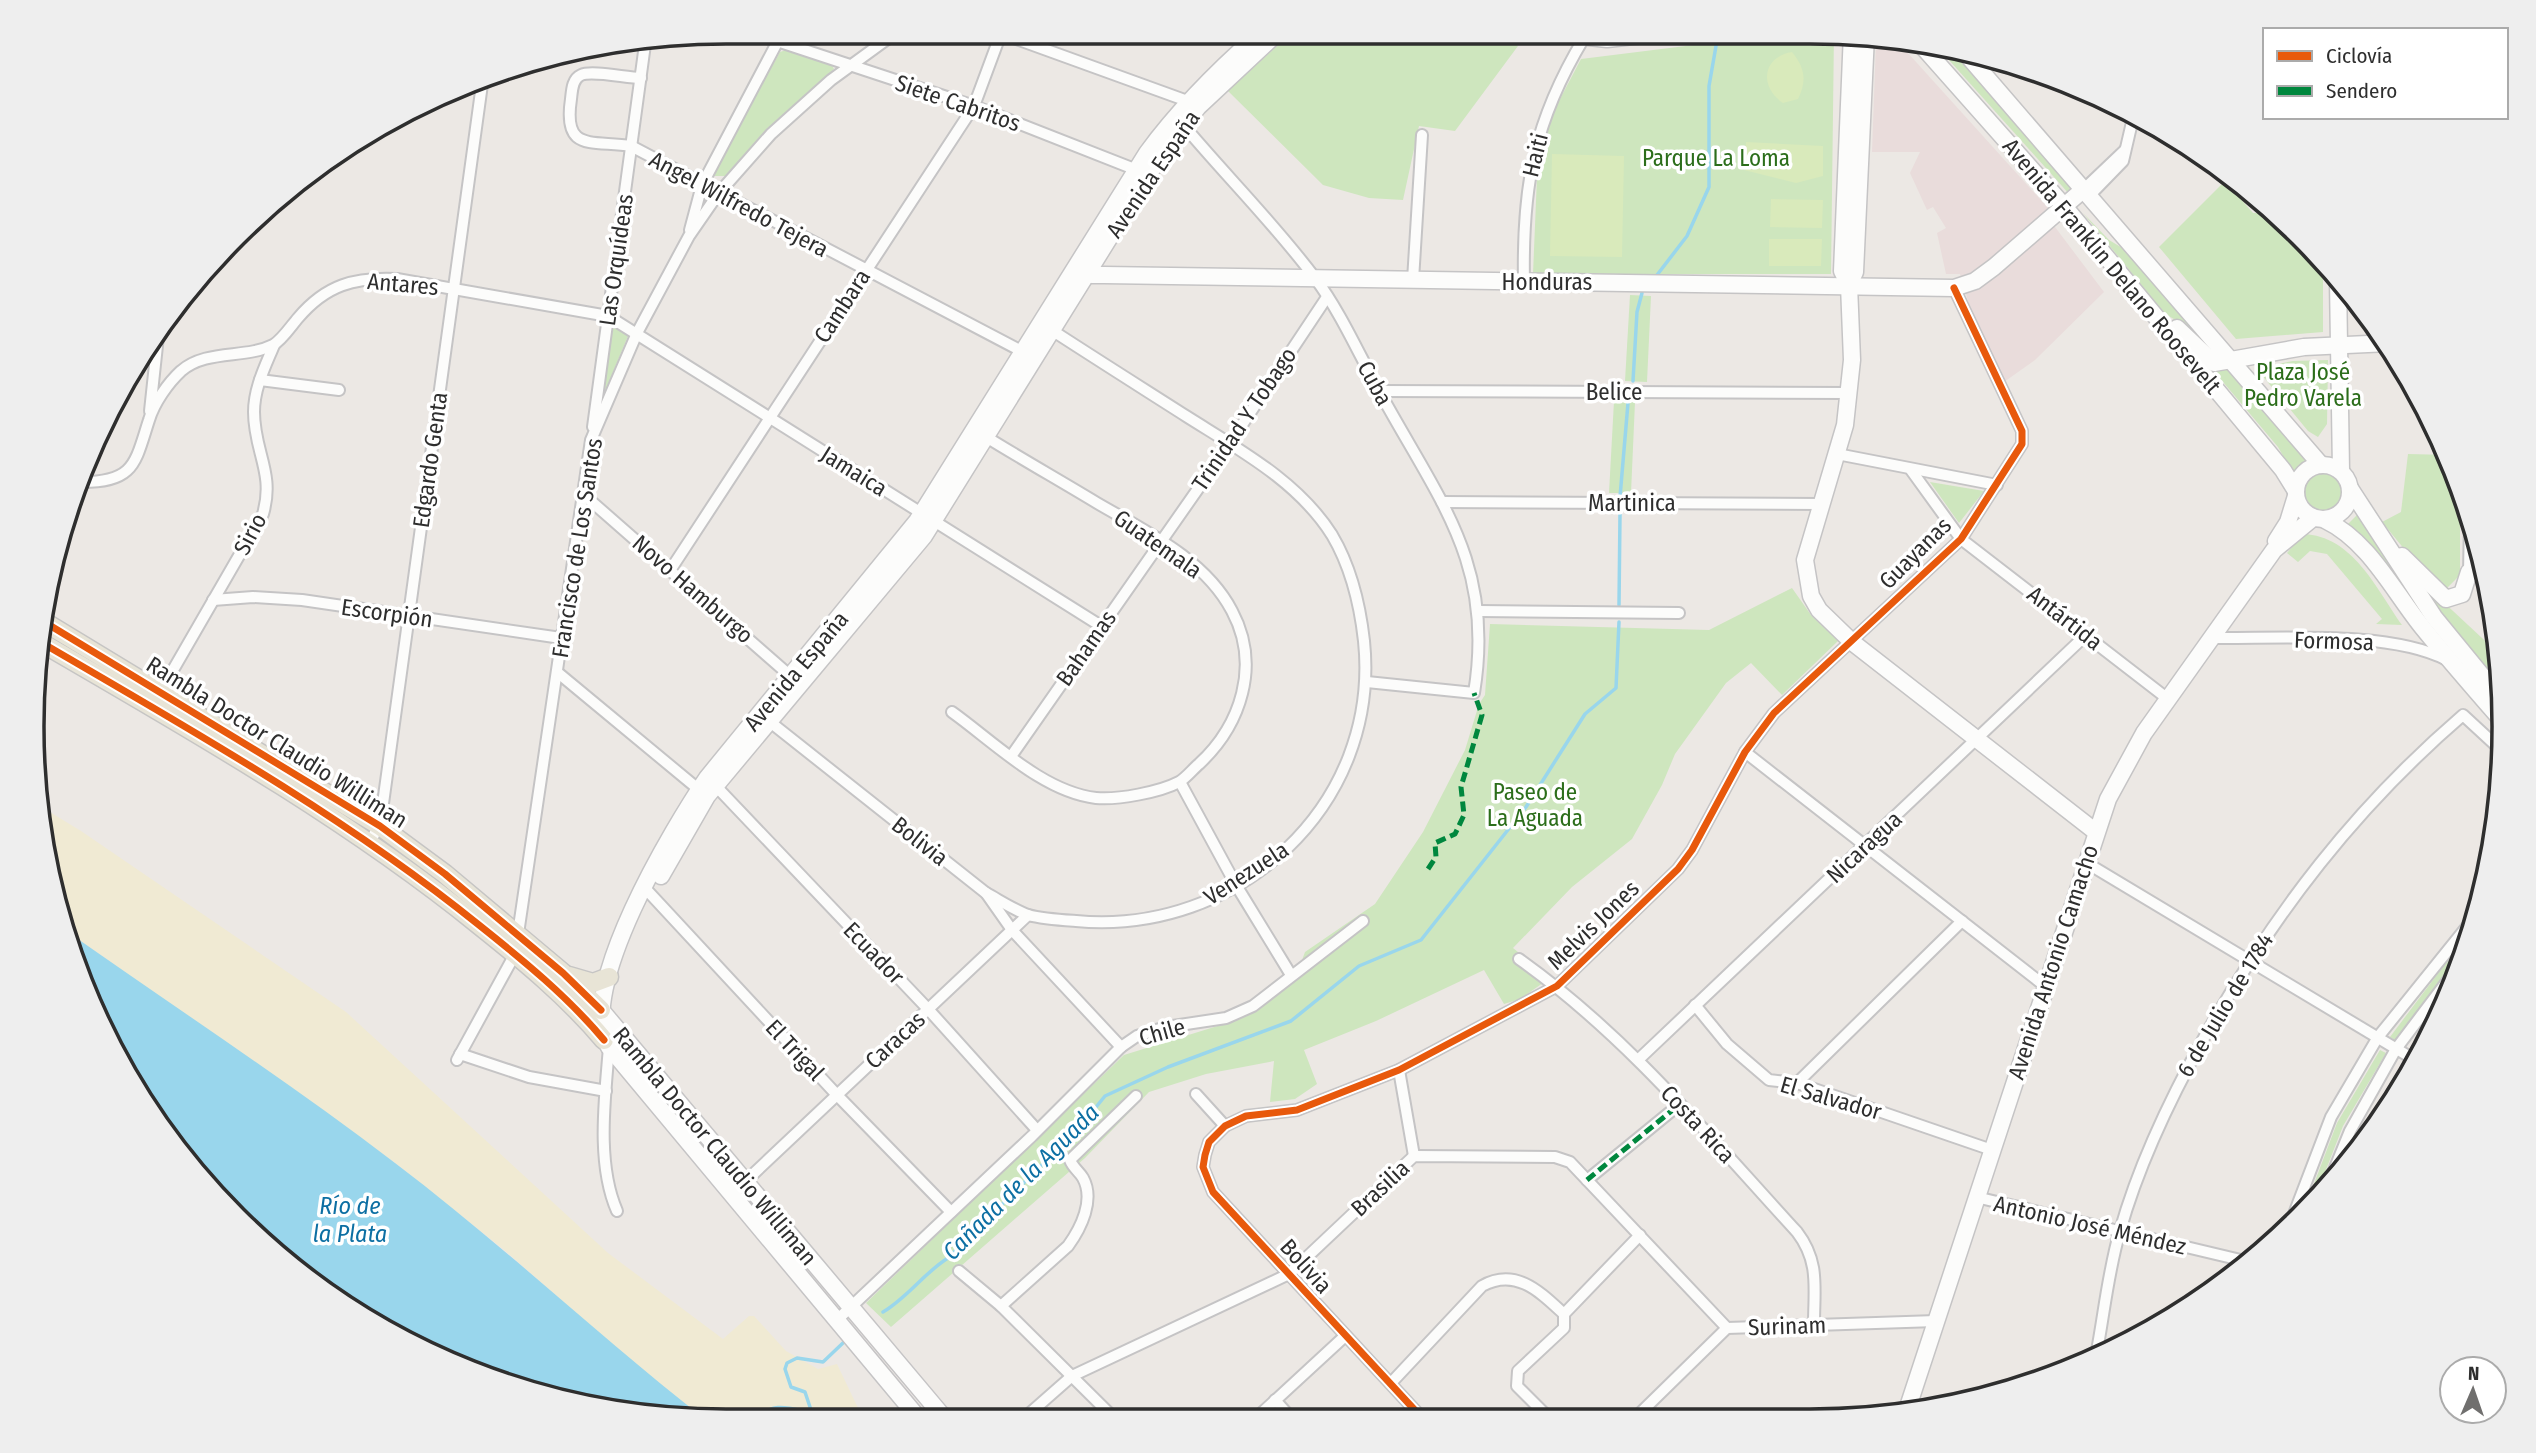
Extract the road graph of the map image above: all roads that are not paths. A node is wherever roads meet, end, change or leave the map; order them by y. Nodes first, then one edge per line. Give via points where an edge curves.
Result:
1 (776, 44) edge
2 (791, 44) edge
3 (880, 44) edge
4 (997, 44) edge
5 (1030, 44) edge
6 (1254, 44) edge
7 (1581, 44) edge
8 (1852, 45) edge
9 (1865, 46) edge
10 (644, 49) edge
11 (1930, 55) edge
12 (1977, 65) edge
13 (848, 67) junction
14 (640, 78) junction
15 (481, 90) edge
16 (1193, 103) junction
17 (974, 106) junction
18 (1179, 120) junction
19 (2131, 125) edge
20 (1422, 135) dead end
21 (631, 146) junction
22 (1853, 147) junction
23 (1142, 172) junction
24 (702, 185) junction
25 (2087, 192) junction
26 (718, 194) junction
27 (2066, 209) junction
28 (689, 236) junction
29 (1083, 269) junction
30 (865, 271) junction
31 (1315, 279) junction
32 (1413, 280) junction
33 (1524, 282) junction
34 (1849, 285) junction
35 (453, 288) junction
36 (1954, 288) junction
37 (2338, 295) edge
38 (1327, 297) junction
39 (608, 316) junction
40 (2163, 324) junction
41 (1046, 327) junction
42 (637, 333) junction
43 (2374, 343) edge
44 (2339, 344) junction
45 (274, 345) junction
46 (156, 351) edge
47 (1029, 355) junction
48 (2229, 359) junction
49 (260, 380) junction
50 (338, 390) dead end
51 (1379, 391) junction
52 (1850, 393) junction
53 (149, 418) junction
54 (771, 418) junction
55 (980, 433) junction
56 (591, 440) junction
57 (1230, 443) junction
58 (1837, 454) junction
59 (2321, 465) junction
60 (1911, 470) junction
61 (2341, 471) junction
62 (90, 481) edge
63 (1997, 485) junction
64 (2351, 490) junction
65 (2296, 493) junction
66 (584, 495) junction
67 (1442, 502) junction
68 (1821, 504) junction
69 (927, 517) junction
70 (2319, 519) junction
71 (1961, 539) junction
72 (2382, 540) junction
73 (1161, 541) junction
74 (2274, 550) junction
75 (2469, 552) edge
76 (671, 569) junction
77 (2469, 572) junction
78 (2474, 573) edge
79 (213, 600) junction
80 (1479, 611) junction
81 (1679, 613) dead end
82 (409, 616) junction
83 (52, 626) edge
84 (1101, 626) junction
85 (2087, 634) junction
86 (561, 638) junction
87 (2211, 638) junction
88 (1852, 642) junction
89 (49, 647) edge
90 (2453, 663) junction
91 (556, 672) junction
92 (796, 680) junction
93 (1367, 682) junction
94 (2491, 687) edge
95 (160, 691) junction
96 (2168, 699) junction
97 (151, 708) junction
98 (2492, 708) edge
99 (952, 712) dead end
100 (765, 718) junction
101 (1976, 740) junction
102 (2492, 741) edge
103 (1745, 752) junction
104 (1012, 755) junction
105 (1180, 782) junction
106 (707, 787) junction
107 (2096, 832) junction
108 (375, 834) junction
109 (1867, 845) junction
110 (2085, 862) junction
111 (1236, 885) junction
112 (647, 890) junction
113 (986, 893) junction
114 (1028, 915) junction
115 (1363, 921) dead end
116 (1962, 921) junction
117 (1012, 930) junction
118 (519, 935) junction
119 (2459, 937) edge
120 (516, 954) junction
121 (1519, 959) dead end
122 (2248, 960) junction
123 (563, 973) junction
124 (1291, 975) junction
125 (609, 977) junction
126 (1557, 986) junction
127 (2045, 986) junction
128 (2438, 993) edge
129 (1695, 1005) junction
130 (928, 1009) junction
131 (601, 1018) junction
132 (2378, 1037) junction
133 (607, 1043) junction
134 (1121, 1047) junction
135 (2396, 1049) junction
136 (634, 1050) junction
137 (2407, 1056) edge
138 (1639, 1059) junction
139 (626, 1067) junction
140 (1399, 1070) junction
141 (607, 1072) junction
142 (1797, 1083) junction
143 (606, 1091) junction
144 (1196, 1094) dead end
145 (837, 1095) junction
146 (1136, 1096) dead end
147 (1680, 1104) junction
148 (1225, 1126) junction
149 (1037, 1130) junction
150 (1992, 1150) junction
151 (1414, 1156) junction
152 (2340, 1156) edge
153 (1587, 1180) junction
154 (738, 1189) junction
155 (1976, 1198) junction
156 (2298, 1202) edge
157 (617, 1211) dead end
158 (951, 1212) junction
159 (2119, 1231) junction
160 (1640, 1236) junction
161 (2236, 1259) edge
162 (959, 1271) dead end
163 (1289, 1274) junction
164 (1001, 1306) junction
165 (850, 1307) junction
166 (1564, 1314) junction
167 (1936, 1321) junction
168 (1814, 1324) junction
169 (1727, 1328) junction
170 (846, 1331) junction
171 (1344, 1337) junction
172 (2098, 1345) edge
173 (1072, 1376) junction
174 (1391, 1383) junction
175 (1275, 1400) junction
176 (1910, 1401) edge
177 (911, 1409) edge
178 (937, 1409) edge
179 (1034, 1409) edge
180 (1105, 1409) edge
181 (1266, 1409) edge
182 (1283, 1409) edge
183 (1414, 1409) edge
184 (1540, 1409) edge
185 (1644, 1409) edge

1 - 24 street
2 - 13 street, Siete Cabritos
3 - 13 street, Francisco de Los Santos
4 - 17 street, Cambara
5 - 16 street
6 - 16 main road, Avenida España
7 - 33 street, Haiti via 1551,97 1528,179
8 - 22 main road
9 - 22 main road
10 - 14 street, Las Orquídeas
11 - 27 main road, Avenida Franklin Delano Roosevelt
12 - 25 main road, Avenida Franklin Delano Roosevelt
13 - 17 street, Siete Cabritos
13 - 26 street, Francisco de Los Santos via 771,134
14 - 21 street, Las Orquídeas
14 - 21 street via 583,74 574,81 571,102 573,136
15 - 35 street, Edgardo Genta
16 - 18 main road, Avenida España
17 - 23 street, Siete Cabritos
17 - 30 street, Cambara
18 - 23 main road, Avenida España
18 - 31 street, Cuba
19 - 25 street via 2125,150
20 - 32 street
21 - 24 street, Angel Wilfredo Tejera
21 - 39 street, Las Orquídeas
22 - 34 main road via 1855,272
23 - 29 main road, Avenida España
24 - 26 street, Angel Wilfredo Tejera
24 - 28 street
25 - 27 main road, Honduras
25 - 48 main road, Avenida Franklin Delano Roosevelt
26 - 28 street, Francisco de Los Santos
26 - 30 street, Angel Wilfredo Tejera
27 - 36 main road, Honduras via 1975,281
27 - 40 main road, Avenida Franklin Delano Roosevelt
28 - 42 street, Francisco de Los Santos
29 - 31 main road, Honduras via 1104,275
29 - 41 main road, Avenida España
30 - 47 street, Angel Wilfredo Tejera
30 - 54 street, Cambara
31 - 32 main road, Honduras
31 - 38 street, Cuba
32 - 33 main road, Honduras
33 - 34 main road, Honduras
34 - 36 main road, Honduras
34 - 52 main road
35 - 39 street, Antares
35 - 45 street, Antares via 397,279 346,282 310,304
35 - 82 street, Edgardo Genta
36 - 63 street, Guayanas via 2022,431 2022,444
37 - 44 main road
38 - 51 street, Cuba
38 - 57 street, Trinidad Y Tobago
39 - 42 street, Jamaica
39 - 56 street, Las Orquídeas
40 - 48 main road via 2180,329 2211,363
40 - 65 main road, Avenida Franklin Delano Roosevelt
41 - 47 main road, Avenida España
41 - 57 street, Venezuela
42 - 54 street, Jamaica
42 - 56 street, Francisco de Los Santos
43 - 44 main road
44 - 48 main road
44 - 61 main road
45 - 49 street, Sirio
45 - 53 street via 222,355 183,370
46 - 53 street
47 - 55 main road, Avenida España
48 - 59 main road, Avenida Franklin Delano Roosevelt
49 - 50 street
49 - 79 street, Sirio via 254,416 269,480 268,497
51 - 52 street, Belice
51 - 67 street, Cuba
52 - 58 main road
53 - 62 street via 134,465 104,480
54 - 69 street, Jamaica
54 - 76 street, Cambara
55 - 69 main road, Avenida España
55 - 73 street, Guatemala
56 - 66 street, Francisco de Los Santos
57 - 73 street, Trinidad Y Tobago
57 - 93 street, Venezuela via 1307,502 1332,536 1356,593
58 - 60 street
58 - 68 main road
59 - 61 main road
59 - 65 main road via 2306,470
60 - 63 street
60 - 71 street, Antártida
61 - 64 main road
63 - 71 street, Guayanas
64 - 70 main road via 2341,513
64 - 72 main road
65 - 70 main road via 2301,508
65 - 74 main road, Avenida Antonio Camacho
66 - 76 street, Novo Hamburgo
66 - 86 street, Francisco de Los Santos
67 - 68 street, Martinica
67 - 80 street, Cuba via 1466,555
68 - 88 main road via 1805,561 1805,578 1819,610
69 - 84 street, Jamaica
69 - 92 main road, Avenida España
70 - 74 main road, Avenida Antonio Camacho
70 - 90 main road via 2353,538
71 - 85 street, Antártida
71 - 88 street, Guayanas
72 - 77 main road via 2446,599 2462,594
72 - 94 main road via 2434,617
73 - 84 street, Bahamas
73 - 105 street, Guatemala via 1214,586 1232,610 1247,661 1234,721 1212,752
74 - 87 main road, Avenida Antonio Camacho
75 - 77 street
76 - 92 street, Novo Hamburgo
77 - 78 main road
79 - 82 street, Escorpión via 302,600
79 - 95 street, Sirio
80 - 81 street
80 - 93 street, Cuba via 1480,657 1474,693
82 - 86 street, Escorpión
82 - 108 street, Edgardo Genta
83 - 95 main road, Rambla Doctor Claudio Williman
84 - 104 street, Bahamas
85 - 96 street, Antártida
85 - 101 street, Nicaragua
86 - 91 street, Francisco de Los Santos
87 - 90 street, Formosa via 2381,642 2419,648
87 - 96 main road, Avenida Antonio Camacho
88 - 101 main road
88 - 103 street, Melvis Jones via 1774,713
89 - 97 main road, Rambla Doctor Claudio Williman
90 - 98 main road
91 - 106 street, Ecuador
91 - 118 street, Francisco de Los Santos
92 - 100 main road, Avenida España
93 - 111 street, Venezuela via 1357,733 1332,796 1277,859
95 - 97 street, Sirio
95 - 108 main road, Rambla Doctor Claudio Williman
96 - 107 main road, Avenida Antonio Camacho via 2123,767
97 - 108 main road, Rambla Doctor Claudio Williman
99 - 104 street, Guatemala
100 - 106 main road, Avenida España
100 - 113 street, Bolivia
101 - 107 main road
101 - 109 street, Nicaragua
102 - 122 street, 6 de Julio de 1784 via 2463,715 2421,751 2305,879
103 - 109 street
103 - 126 street, Melvis Jones via 1678,869
104 - 105 street, Guatemala via 1065,790 1097,798 1128,797
105 - 111 street
106 - 112 main road, Avenida España
106 - 130 street, Ecuador
107 - 110 main road, Avenida Antonio Camacho
108 - 118 main road, Rambla Doctor Claudio Williman via 445,874
108 - 120 main road, Rambla Doctor Claudio Williman
109 - 116 street
109 - 129 street, Nicaragua
110 - 122 street
110 - 127 main road, Avenida Antonio Camacho
111 - 114 street, Venezuela via 1208,901 1142,920 1107,924
111 - 124 street
112 - 125 main road, Avenida España via 625,925
112 - 131 main road, Avenida España
112 - 145 street, El Trigal
113 - 114 street, Venezuela
113 - 117 street, Bolivia
114 - 117 street, Caracas
115 - 124 street, Chile
116 - 127 street
116 - 142 street
117 - 130 street, Caracas
117 - 134 street, Bolivia
118 - 120 street, Francisco de Los Santos
118 - 123 main road, Rambla Doctor Claudio Williman
119 - 132 street
120 - 131 main road, Rambla Doctor Claudio Williman
120 - 143 street via 459,1057 529,1077
121 - 126 street, Costa Rica
122 - 132 street
122 - 159 street, 6 de Julio de 1784 via 2179,1082
123 - 125 main road via 593,983
123 - 131 main road, Rambla Doctor Claudio Williman
124 - 134 street, Chile via 1253,1006 1226,1018 1166,1027 1137,1036
125 - 131 main road, Avenida España
126 - 138 street, Costa Rica
126 - 140 street, Melvis Jones
127 - 150 main road, Avenida Antonio Camacho
128 - 135 street
129 - 138 street, Nicaragua
129 - 142 street, El Salvador via 1727,1044 1769,1080
130 - 145 street, Caracas
130 - 149 street, Ecuador
131 - 133 main road, Rambla Doctor Claudio Williman
131 - 136 main road, Rambla Doctor Claudio Williman
132 - 135 street
132 - 156 street via 2331,1117
133 - 139 main road, Rambla Doctor Claudio Williman
133 - 141 street
134 - 149 street, Chile
135 - 137 street
135 - 152 street
136 - 139 street
136 - 154 main road, Rambla Doctor Claudio Williman
138 - 147 street, Costa Rica
139 - 141 street
139 - 154 main road, Rambla Doctor Claudio Williman
140 - 148 street, Melvis Jones via 1297,1110 1246,1116
140 - 151 street
141 - 143 street
142 - 150 street, El Salvador
143 - 157 street via 608,1180
144 - 148 street
145 - 154 street, Caracas
145 - 158 street, El Trigal
146 - 164 street via 1070,1160 1083,1178 1087,1202 1074,1237
147 - 153 street
147 - 168 street, Costa Rica via 1810,1249
148 - 163 street, Bolivia via 1209,1142 1205,1177 1225,1207
149 - 158 street, Chile
150 - 155 main road, Avenida Antonio Camacho
151 - 153 street, Brasilia via 1555,1157 1570,1162
151 - 163 street, Brasilia
153 - 160 street, Brasilia
154 - 165 main road, Rambla Doctor Claudio Williman
154 - 170 main road, Rambla Doctor Claudio Williman
155 - 159 street, Antonio José Méndez
155 - 167 main road, Avenida Antonio Camacho
158 - 165 street, Chile
159 - 161 street, Antonio José Méndez
159 - 172 street, 6 de Julio de 1784
160 - 166 street
160 - 169 street, Brasilia
162 - 164 street
163 - 171 street, Bolivia
163 - 173 street, Brasilia
164 - 173 street
165 - 170 street, Chile
165 - 178 main road, Rambla Doctor Claudio Williman
166 - 174 street via 1518,1279 1492,1280 1473,1293
166 - 184 street via 1564,1328 1518,1371 1517,1386
167 - 168 street, Surinam
167 - 176 main road, Avenida Antonio Camacho
168 - 169 street, Surinam
169 - 185 street, Surinam
170 - 177 main road, Rambla Doctor Claudio Williman
171 - 174 street, Bolivia
171 - 175 street
173 - 179 street, Brasilia
173 - 180 street
174 - 183 street, Bolivia
175 - 181 street
175 - 182 street

